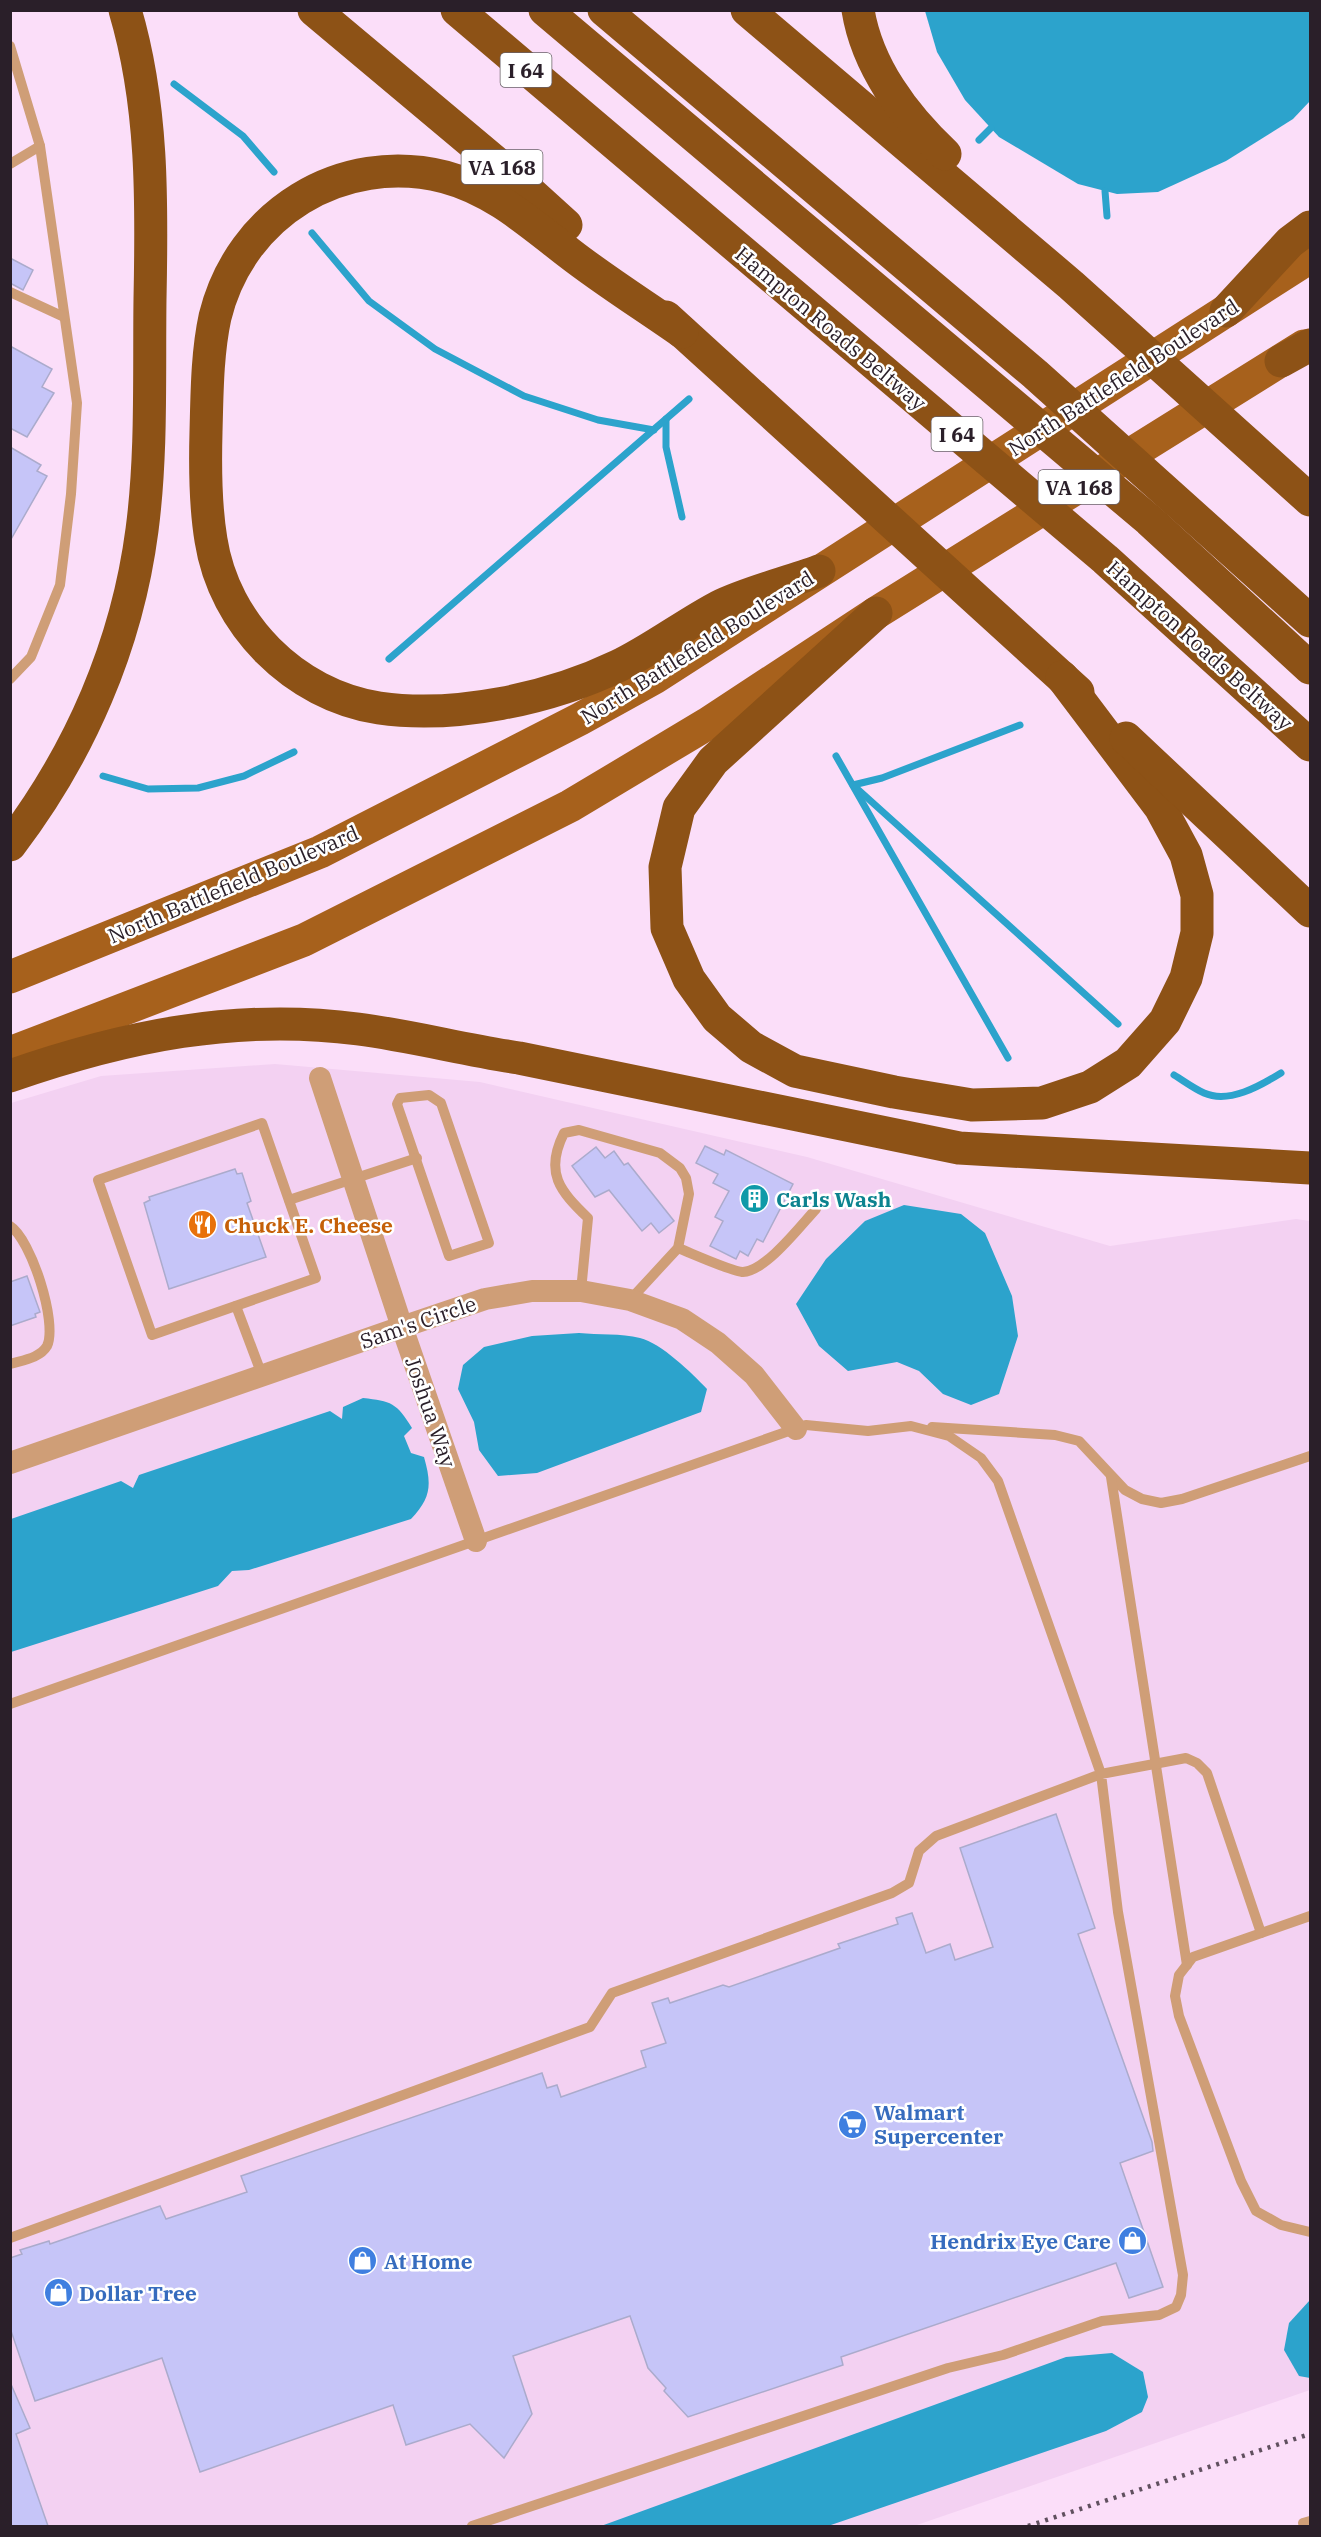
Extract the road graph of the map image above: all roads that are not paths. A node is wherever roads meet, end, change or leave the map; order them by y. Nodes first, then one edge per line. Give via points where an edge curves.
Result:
1 (125, 10) edge
2 (314, 10) edge
3 (443, 10) edge
4 (457, 10) edge
5 (489, 10) edge
6 (545, 10) edge
7 (604, 10) edge
8 (747, 10) edge
9 (858, 10) edge
10 (10, 46) edge
11 (596, 130) junction
12 (40, 146) junction
13 (10, 164) edge
14 (1311, 227) edge
15 (1311, 257) edge
16 (1071, 285) junction
17 (10, 292) edge
18 (1226, 311) junction
19 (64, 317) junction
20 (682, 332) junction
21 (1311, 344) edge
22 (1281, 361) joint
23 (1311, 500) edge
24 (819, 571) junction
25 (876, 613) junction
26 (1311, 621) edge
27 (1311, 668) edge
28 (1062, 677) junction
29 (10, 678) edge
30 (1311, 723) edge
31 (1311, 745) edge
32 (10, 844) edge
33 (1311, 911) edge
34 (10, 977) edge
35 (10, 1053) edge
36 (10, 1076) edge
37 (320, 1078) dead end
38 (417, 1158) junction
39 (1311, 1168) edge
40 (353, 1177) junction
41 (289, 1200) junction
42 (816, 1209) dead end
43 (10, 1226) edge
44 (678, 1248) junction
45 (581, 1291) junction
46 (630, 1300) junction
47 (236, 1306) junction
48 (402, 1327) junction
49 (10, 1364) edge
50 (262, 1375) junction
51 (911, 1426) junction
52 (796, 1429) junction
53 (1311, 1456) edge
54 (10, 1463) edge
55 (1111, 1477) junction
56 (476, 1540) junction
57 (10, 1704) edge
58 (1156, 1765) junction
59 (1101, 1774) junction
60 (1311, 1916) edge
61 (1261, 1933) junction
62 (1187, 1965) junction
63 (1311, 2232) edge
64 (10, 2238) edge
65 (1311, 2521) edge
66 (472, 2526) edge
67 (1304, 2526) edge

1 - 32 highway via 140,76 151,182 148,424 142,529 127,609 90,712 66,762
2 - 20 highway, VA 168 via 512,176
3 - 11 highway
4 - 11 highway, Hampton Roads Beltway / I 64
5 - 30 highway via 1149,571
6 - 27 highway via 1140,513
7 - 26 highway via 1035,374
8 - 16 highway
9 - 16 highway via 868,50 903,108
10 - 12 lane
11 - 31 highway, Hampton Roads Beltway / I 64 via 1105,559
12 - 13 lane
12 - 19 lane
14 - 18 highway via 1290,242
15 - 18 main road, North Battlefield Boulevard
16 - 23 highway
17 - 19 lane
18 - 24 main road, North Battlefield Boulevard
19 - 29 lane via 77,403 60,585 31,657
20 - 24 highway via 570,254 511,207 453,180 415,173 364,175 341,180 296,200 276,215 240,257 226,285 214,328 206,404 206,497 211,543 223,584 239,615 272,655 321,689 378,708 430,710 515,701 574,684 643,653 720,606
20 - 28 highway
21 - 22 highway
22 - 25 main road, VA 168
24 - 34 main road, North Battlefield Boulevard via 654,678 330,847
25 - 28 highway via 712,761 679,808 665,867 667,928 689,979 717,1018 751,1047 795,1071 972,1104 1042,1103 1090,1087 1128,1063 1165,1021 1186,978 1197,933 1197,895 1186,855 1160,807
25 - 35 main road via 707,724 570,806 406,890 304,940
28 - 33 highway
36 - 39 highway via 94,1050 176,1031 241,1025 317,1025 407,1036 959,1148
37 - 40 street, Joshua Way
38 - 38 lane via 397,1104 400,1098 429,1095 441,1103 489,1243 448,1256
38 - 40 lane
40 - 41 lane
40 - 48 street, Joshua Way
41 - 47 lane via 316,1278
41 - 47 lane via 262,1123 98,1180 152,1335
42 - 44 lane via 767,1260 743,1272
43 - 49 lane via 18,1230 28,1249 51,1334 46,1348 37,1356
44 - 45 lane via 689,1194 680,1168 660,1153 579,1130 564,1133 555,1150 557,1179 566,1197 588,1218
44 - 46 lane
45 - 46 street, Sam's Circle
45 - 48 street, Sam's Circle via 532,1290 484,1299
46 - 52 street, Sam's Circle via 682,1319 718,1343 754,1375
47 - 50 lane
48 - 50 street, Sam's Circle
48 - 56 street, Joshua Way
50 - 54 street, Sam's Circle
51 - 52 lane via 868,1431 806,1425
51 - 55 lane via 1055,1435 1079,1441
51 - 59 lane via 949,1436 981,1458 998,1481
52 - 56 lane
53 - 55 lane via 1161,1503 1142,1499
55 - 58 lane
56 - 57 lane
58 - 59 lane
58 - 61 lane via 1186,1758 1207,1773
58 - 62 lane
59 - 64 lane via 936,1836 920,1851 909,1884 892,1893 612,1993 590,2027
59 - 66 lane via 1118,1912 1183,2275 1182,2295 1176,2307 1159,2315 1102,2321 1003,2355 948,2368
60 - 61 lane
61 - 62 lane via 1193,1957
62 - 63 lane via 1179,1975 1175,1996 1179,2016 1241,2181 1256,2211 1281,2225
65 - 67 lane via 1303,2523

